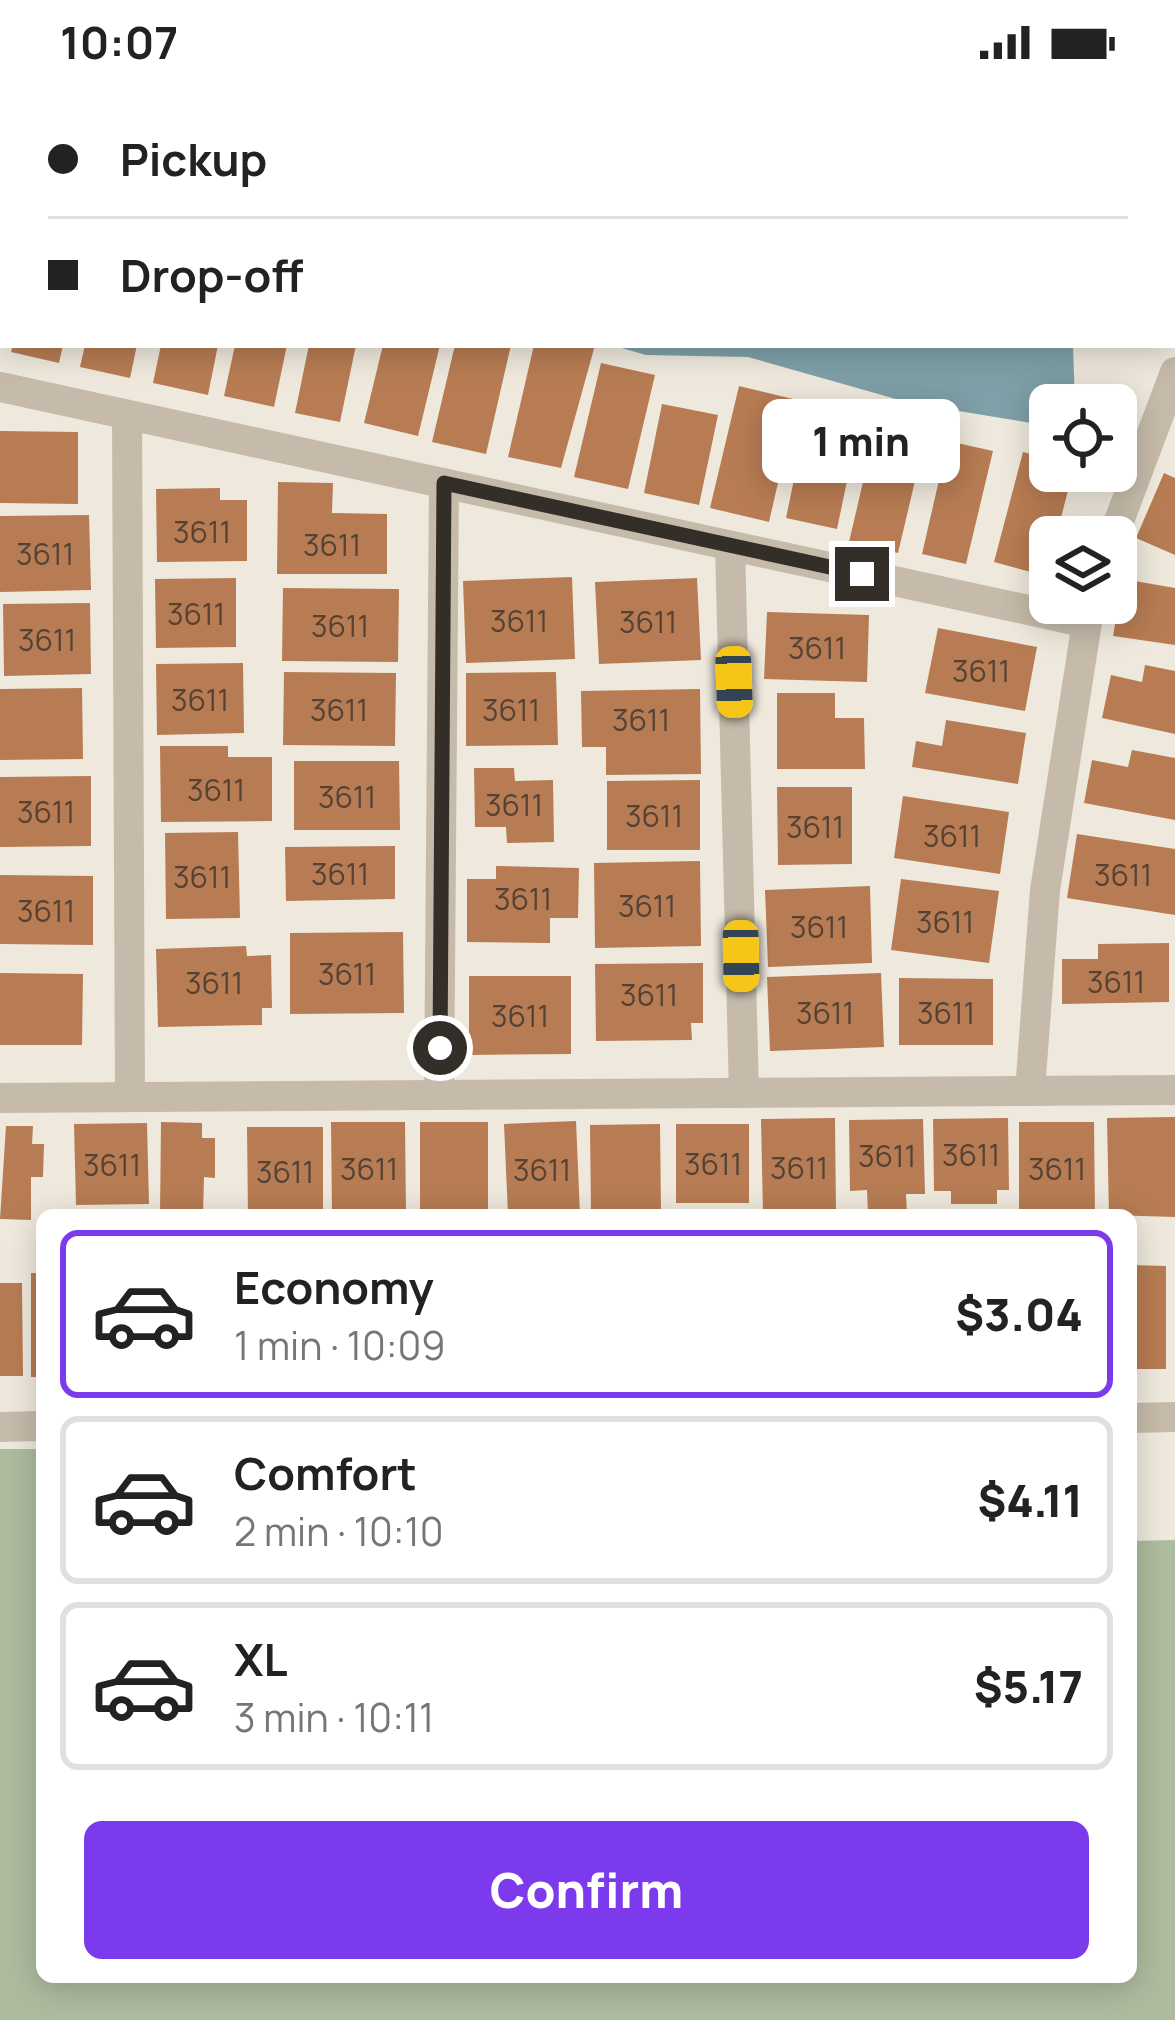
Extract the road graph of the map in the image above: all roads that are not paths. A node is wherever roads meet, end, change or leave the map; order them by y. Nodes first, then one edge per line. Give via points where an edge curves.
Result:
1 (1175, 372) edge
2 (0, 387) edge
3 (127, 415) junction
4 (444, 483) junction
5 (1121, 516) edge
6 (730, 546) junction
7 (1029, 602) edge
8 (1085, 624) edge
9 (1175, 1090) edge
10 (1030, 1091) junction
11 (744, 1093) junction
12 (440, 1095) junction
13 (130, 1097) junction
14 (0, 1098) edge
15 (1175, 1417) edge
16 (1137, 1418) edge
17 (36, 1426) edge
18 (0, 1427) edge

1 - 5 lane
2 - 3 lane
3 - 4 lane
3 - 13 lane
4 - 6 lane
4 - 12 lane
6 - 7 lane
6 - 11 lane
8 - 10 lane via 1046,890
9 - 10 lane
10 - 11 lane
11 - 12 lane
12 - 13 lane
13 - 14 lane
15 - 16 lane
17 - 18 lane

